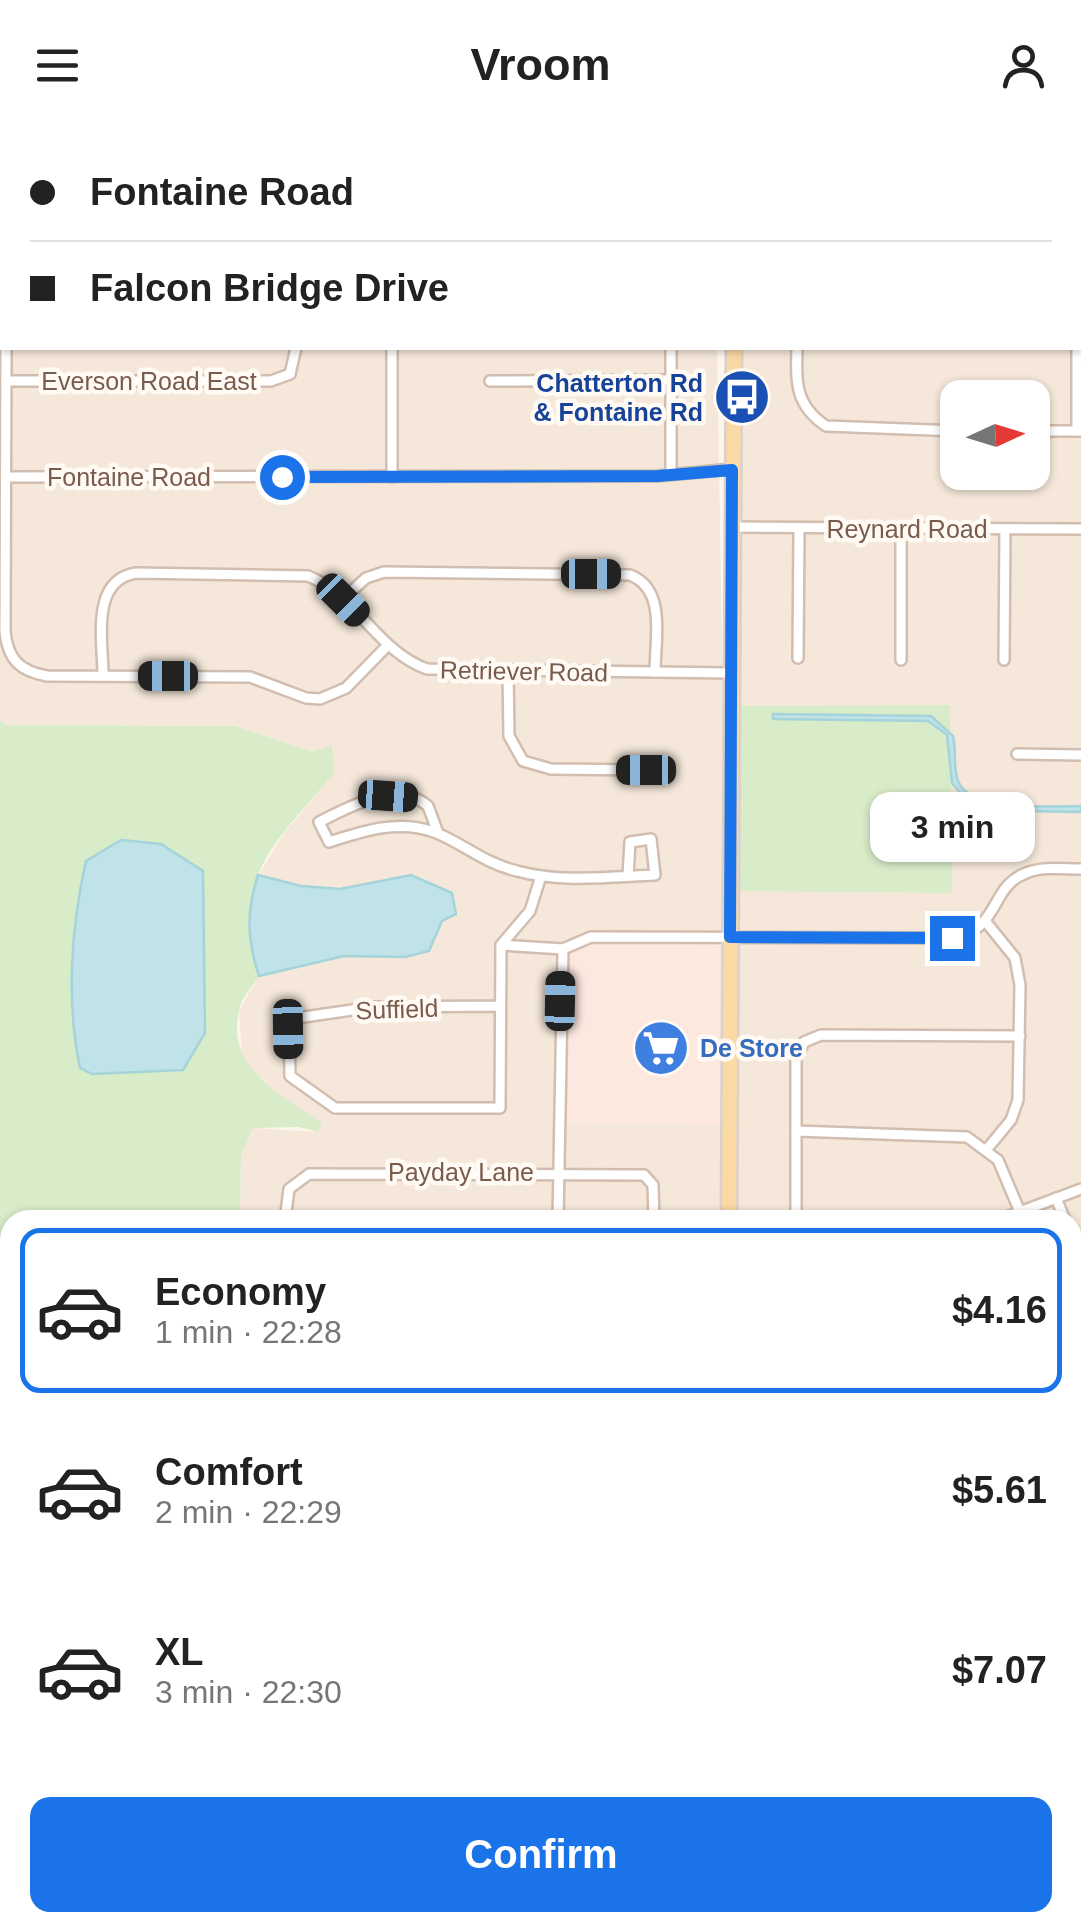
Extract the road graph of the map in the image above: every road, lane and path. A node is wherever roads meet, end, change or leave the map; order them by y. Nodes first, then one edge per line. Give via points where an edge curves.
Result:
1 (6, 350) edge
2 (296, 350) edge
3 (392, 350) edge
4 (671, 350) edge
5 (734, 350) edge
6 (797, 350) edge
7 (1077, 350) edge
8 (671, 380) junction
9 (6, 381) junction
10 (490, 381) dead end
11 (940, 431) edge
12 (1050, 431) edge
13 (1079, 431) edge
14 (732, 470) junction
15 (671, 474) junction
16 (6, 477) junction
17 (392, 477) junction
18 (732, 527) junction
19 (799, 528) junction
20 (902, 529) junction
21 (1005, 529) junction
22 (1081, 530) edge
23 (656, 576) dead end
24 (646, 584) junction
25 (343, 600) junction
26 (388, 645) junction
27 (798, 658) dead end
28 (901, 660) dead end
29 (1004, 660) dead end
30 (508, 671) junction
31 (655, 672) junction
32 (731, 673) junction
33 (103, 676) junction
34 (1017, 754) dead end
35 (1081, 755) edge
36 (646, 770) dead end
37 (438, 833) junction
38 (1081, 869) edge
39 (540, 876) junction
40 (628, 876) junction
41 (986, 922) junction
42 (730, 937) junction
43 (501, 945) junction
44 (563, 950) junction
45 (500, 1006) junction
46 (1020, 1036) junction
47 (796, 1131) junction
48 (987, 1149) junction
49 (558, 1172) junction
50 (1081, 1189) edge
51 (1056, 1198) junction
52 (286, 1210) edge
53 (558, 1210) edge
54 (654, 1210) edge
55 (730, 1210) edge
56 (796, 1210) edge
57 (1019, 1210) edge
58 (1025, 1210) edge
59 (1061, 1210) edge

1 - 9 street
2 - 9 street, Everson Road East via 293,378 271,381
3 - 17 street
4 - 8 street
5 - 14 main road
6 - 11 street via 798,393 810,415 826,426
7 - 13 street
8 - 10 street
8 - 15 street
9 - 16 street
12 - 13 street
14 - 15 street, Fontaine Road
14 - 18 main road
15 - 17 street, Fontaine Road
16 - 17 street, Fontaine Road
16 - 33 street via 5,632 17,665 47,676
18 - 19 street, Reynard Road
18 - 32 main road
19 - 20 street, Reynard Road
19 - 27 street
20 - 21 street, Reynard Road
20 - 28 street
21 - 22 street, Reynard Road
21 - 29 street
23 - 24 street
24 - 25 street via 625,574 384,572 366,578
24 - 31 street via 656,604
25 - 26 street, Retriever Road
25 - 33 street, Retriever Road via 320,580 292,573 136,573 113,582 103,606
26 - 30 street, Retriever Road via 427,669
26 - 33 street via 327,698 306,698 250,677
30 - 31 street, Retriever Road
30 - 36 street via 508,736 523,761 544,769
31 - 32 street, Retriever Road
32 - 42 main road
34 - 35 street
37 - 37 street via 428,806 414,798 376,796 319,822 329,842 388,826
37 - 39 street via 481,859
38 - 41 street via 1008,878
39 - 40 street
39 - 43 street via 530,911
40 - 40 street via 630,842 651,838 655,876
41 - 42 street via 952,938
41 - 46 street via 1015,958
42 - 44 street via 591,937
42 - 55 main road
43 - 44 street
43 - 45 street
44 - 49 street
45 - 45 street, Suffield via 500,1108 335,1108 290,1076 288,1029 297,1018 373,1007
46 - 47 street via 822,1034 804,1042 796,1059
46 - 48 street via 1015,1111
47 - 48 street via 955,1133
47 - 56 street
48 - 57 street
49 - 52 street, Payday Lane via 309,1174 289,1189
49 - 53 street
49 - 54 street, Payday Lane via 639,1173 653,1185
50 - 51 street
51 - 58 street
51 - 59 street

